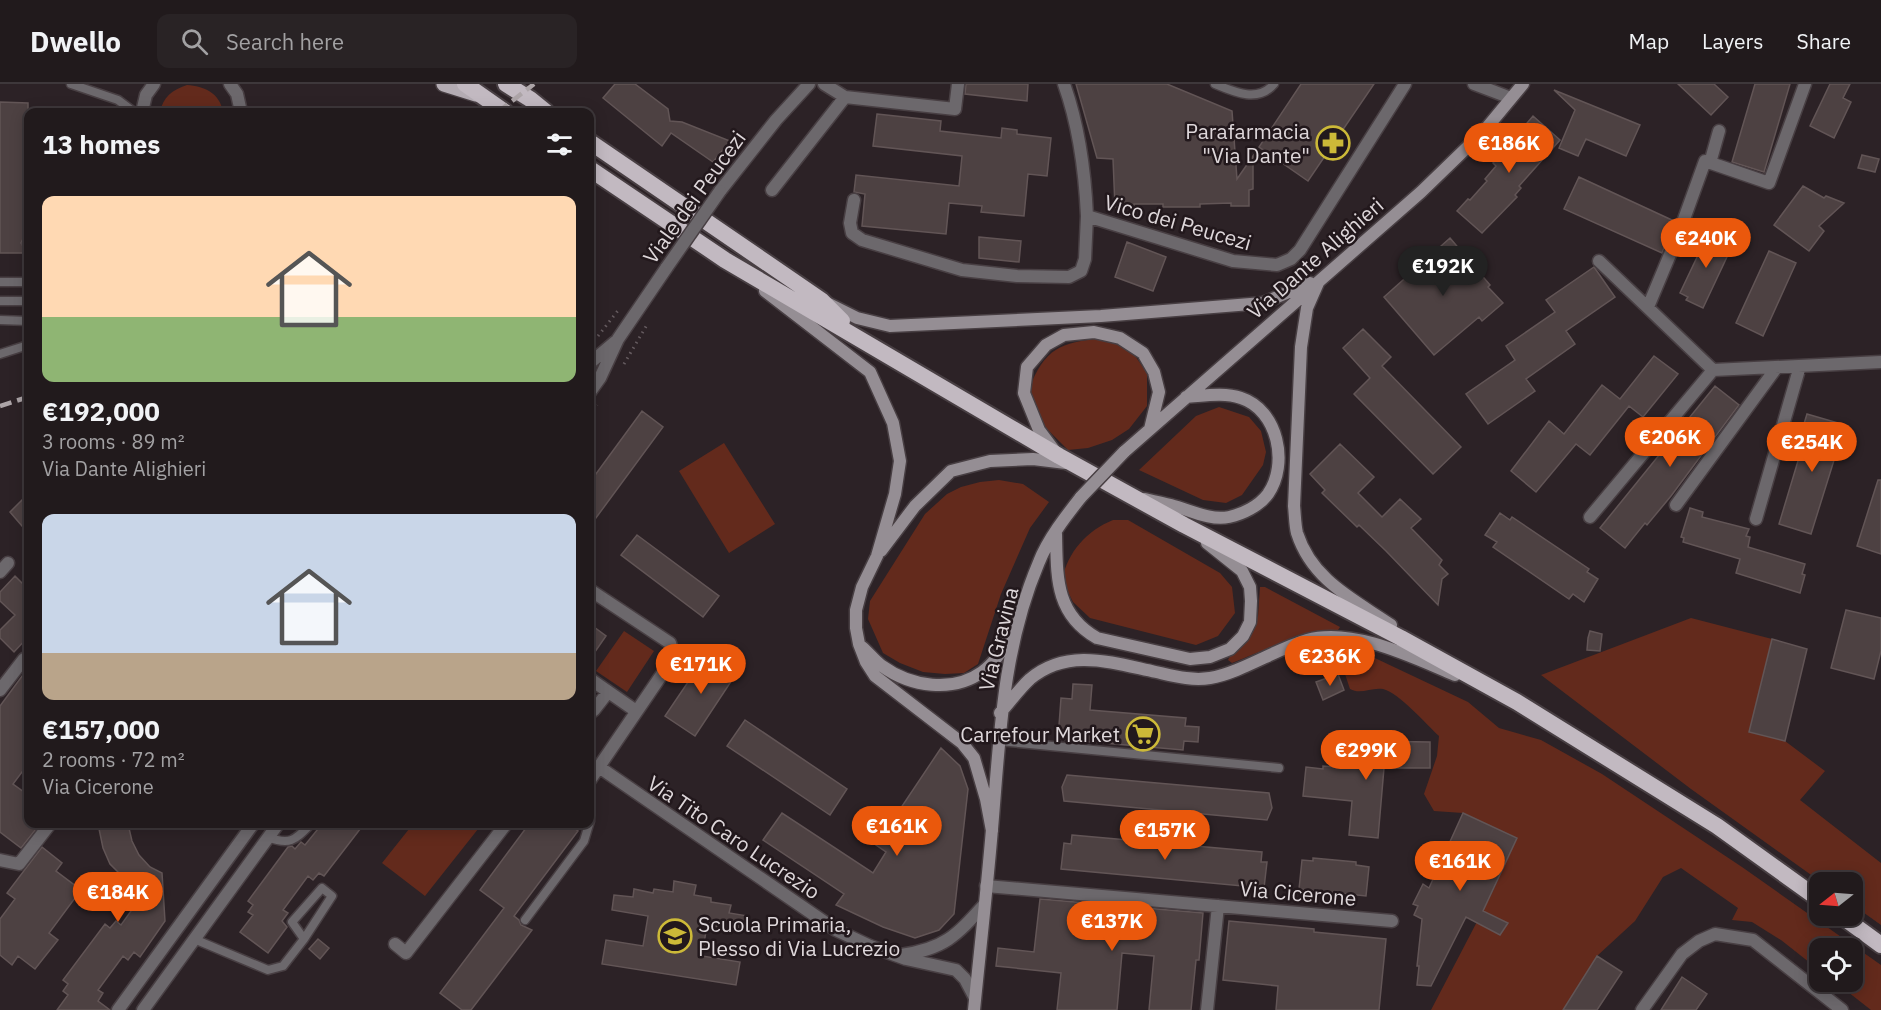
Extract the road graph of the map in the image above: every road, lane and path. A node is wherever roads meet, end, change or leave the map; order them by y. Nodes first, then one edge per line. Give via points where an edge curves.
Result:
1 (71, 84) edge
2 (154, 84) edge
3 (230, 84) edge
4 (444, 84) edge
5 (465, 84) edge
6 (506, 84) edge
7 (514, 84) edge
8 (809, 84) edge
9 (824, 84) edge
10 (958, 84) edge
11 (1064, 84) edge
12 (1215, 84) edge
13 (1274, 84) edge
14 (1405, 84) edge
15 (1474, 84) edge
16 (1523, 84) edge
17 (1805, 84) edge
18 (479, 95) junction
19 (845, 97) junction
20 (1511, 98) junction
21 (530, 99) junction
22 (128, 108) edge
23 (143, 108) edge
24 (241, 108) edge
25 (500, 108) edge
26 (541, 108) edge
27 (1719, 131) dead end
28 (594, 145) edge
29 (1710, 163) junction
30 (594, 172) edge
31 (772, 190) dead end
32 (854, 200) dead end
33 (1087, 216) junction
34 (725, 260) junction
35 (1599, 261) dead end
36 (1319, 279) junction
37 (0, 282) edge
38 (24, 282) edge
39 (821, 300) junction
40 (0, 301) edge
41 (24, 301) edge
42 (1648, 307) junction
43 (653, 315) dead end
44 (0, 320) edge
45 (24, 321) edge
46 (858, 337) junction
47 (618, 339) junction
48 (24, 346) edge
49 (0, 354) edge
50 (594, 360) edge
51 (1881, 362) edge
52 (623, 366) dead end
53 (1800, 366) junction
54 (1777, 367) junction
55 (1713, 370) junction
56 (594, 386) edge
57 (1186, 397) junction
58 (1150, 429) junction
59 (1066, 460) junction
60 (1081, 497) joint
61 (1137, 498) junction
62 (1676, 505) dead end
63 (1590, 517) dead end
64 (1756, 519) dead end
65 (1184, 525) junction
66 (1056, 533) junction
67 (877, 556) junction
68 (594, 593) edge
69 (1017, 624) junction
70 (859, 644) junction
71 (24, 659) edge
72 (1446, 663) junction
73 (594, 682) edge
74 (0, 690) edge
75 (608, 692) junction
76 (1517, 702) junction
77 (594, 711) edge
78 (636, 711) junction
79 (1000, 713) junction
80 (999, 741) junction
81 (599, 767) junction
82 (1279, 768) dead end
83 (594, 774) edge
84 (47, 828) edge
85 (250, 828) edge
86 (256, 828) edge
87 (275, 828) edge
88 (306, 828) edge
89 (503, 828) edge
90 (588, 828) edge
91 (992, 831) junction
92 (268, 837) junction
93 (0, 860) edge
94 (986, 886) junction
95 (1809, 892) edge
96 (984, 905) junction
97 (1218, 906) junction
98 (189, 912) junction
99 (525, 920) dead end
100 (1392, 921) dead end
101 (205, 924) junction
102 (1855, 926) edge
103 (194, 939) junction
104 (304, 939) junction
105 (395, 944) dead end
106 (1881, 945) edge
107 (896, 955) junction
108 (974, 1004) edge
109 (118, 1010) edge
110 (143, 1010) edge
111 (1207, 1010) edge
112 (1642, 1010) edge
113 (1842, 1010) edge

1 - 22 lane via 117,100
2 - 23 street
3 - 24 street
4 - 18 main road
5 - 18 highway
6 - 21 highway
7 - 21 main road
8 - 47 street, Viale dei Peucezi, bridge via 720,191
9 - 19 street
10 - 19 street via 955,109
11 - 33 street, Vico dei Peucezi via 1076,127
12 - 13 lane via 1242,95 1257,94
14 - 33 street, Vico dei Peucezi via 1300,250 1277,265 1233,261
15 - 20 street
16 - 20 main road, Via Dante Alighieri
17 - 29 street via 1769,183
18 - 25 highway
19 - 31 street
20 - 36 main road, Via Dante Alighieri via 1484,131 1428,184
21 - 26 highway
27 - 29 street
28 - 39 highway
29 - 42 street via 1705,161
30 - 34 highway
32 - 33 street via 852,233 862,240 962,270 1017,276 1069,277 1081,271
34 - 46 highway
34 - 67 main road via 870,372 893,423 900,461
35 - 42 street
36 - 39 main road via 1263,303 1101,316 890,326 857,318
36 - 57 main road, Via Dante Alighieri
36 - 72 main road via 1307,308 1301,347 1296,531 1322,577
37 - 38 lane
39 - 46 highway
40 - 41 lane
42 - 55 street
43 - 52 path
44 - 45 lane
46 - 59 highway
47 - 50 street, Viale dei Peucezi
47 - 56 street, Viale dei Peucezi
48 - 49 lane
51 - 53 street
53 - 54 street
53 - 64 street
54 - 55 street
54 - 62 street
55 - 63 street
57 - 58 main road, Via Dante Alighieri
57 - 61 main road via 1240,398 1260,409 1277,439 1279,459 1268,494 1251,509 1227,517 1203,516
58 - 59 main road via 1159,392 1143,353 1120,338 1094,332 1064,334 1046,345 1027,367 1024,393 1039,430
58 - 60 main road, Via Dante Alighieri, bridge
59 - 61 highway
59 - 67 main road via 990,460 951,471 915,506
60 - 66 main road, Via Gravina
61 - 65 highway
65 - 66 main road via 1242,571 1250,587 1250,622 1243,636 1230,649 1210,657 1190,659 1097,638 1088,632 1066,608 1060,593
65 - 72 highway
66 - 69 main road, Via Gravina via 1039,560
67 - 70 main road via 856,610
68 - 78 street via 670,643 673,654 669,664
69 - 70 main road via 1000,654 983,672 964,682 945,685 905,679
69 - 79 main road, Via Gravina
70 - 91 main road via 875,676 962,743 974,758
71 - 74 street
72 - 76 highway
73 - 75 street
75 - 77 street
75 - 78 street
76 - 79 main road via 1404,654 1340,637 1310,639 1210,678 1186,679 1098,660 1074,659 1050,666 1030,679
76 - 95 highway via 1717,826
78 - 81 street
79 - 80 main road, Via Gravina
80 - 82 lane
80 - 91 main road, Via Gravina
81 - 83 street
81 - 107 street, Via Tito Caro Lucrezio via 836,930
84 - 93 street via 19,864
85 - 98 street
86 - 92 street
87 - 92 street
88 - 92 lane via 287,842
89 - 105 street via 406,953
90 - 99 lane via 584,841
91 - 94 main road, Via Gravina
92 - 101 street
94 - 96 main road, Via Gravina
94 - 97 street, Via Cicerone
96 - 107 street via 960,932 942,944
96 - 108 main road, Via Gravina
97 - 100 street, Via Cicerone
97 - 111 street
98 - 101 street
98 - 109 street
101 - 103 street
102 - 106 highway
103 - 104 lane via 268,970 283,966
103 - 110 street
104 - 104 lane via 332,896 322,888 292,922
107 - 108 street, Via Tito Caro Lucrezio via 956,969 965,979
112 - 113 street via 1682,954 1699,940 1715,934 1753,940

